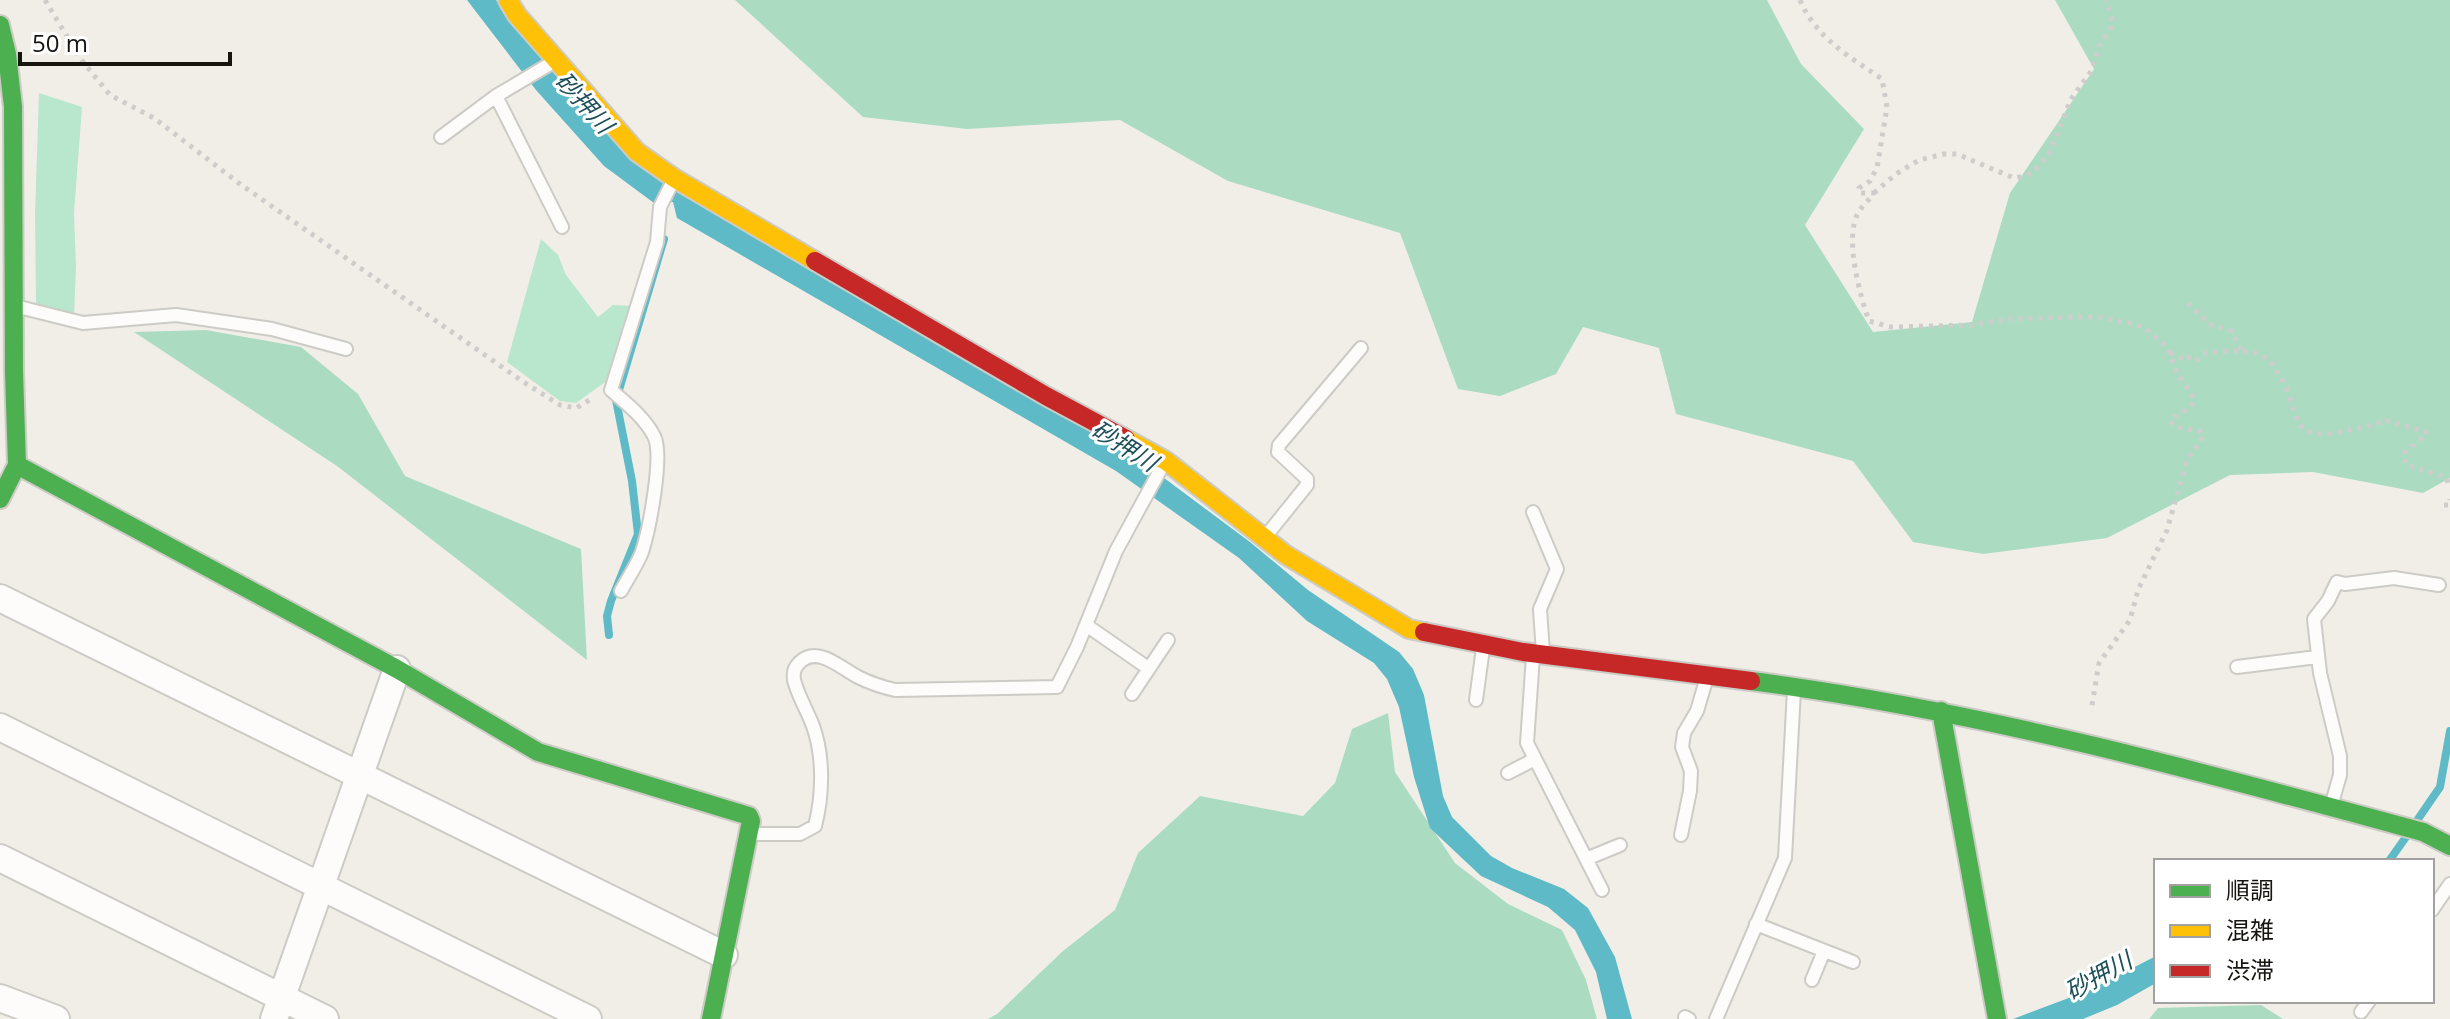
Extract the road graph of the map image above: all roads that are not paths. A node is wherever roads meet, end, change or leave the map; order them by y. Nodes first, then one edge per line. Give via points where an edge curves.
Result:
1 (508, 0) edge
2 (0, 25) edge
3 (557, 60) junction
4 (5, 73) edge
5 (496, 96) junction
6 (441, 137) dead end
7 (674, 178) junction
8 (562, 227) dead end
9 (15, 307) junction
10 (1361, 348) dead end
11 (346, 349) dead end
12 (1166, 461) junction
13 (17, 465) junction
14 (0, 499) edge
15 (1533, 512) dead end
16 (1263, 538) junction
17 (2439, 585) dead end
18 (621, 591) dead end
19 (0, 598) edge
20 (1086, 625) junction
21 (1168, 640) dead end
22 (1484, 644) junction
23 (1538, 654) junction
24 (2317, 657) junction
25 (2237, 667) dead end
26 (1148, 668) junction
27 (397, 669) junction
28 (1708, 675) junction
29 (1794, 687) junction
30 (1132, 694) dead end
31 (1476, 700) dead end
32 (1941, 711) junction
33 (0, 727) edge
34 (1535, 759) junction
35 (1508, 773) dead end
36 (360, 775) junction
37 (2331, 806) junction
38 (749, 834) junction
39 (1681, 835) dead end
40 (1620, 845) dead end
41 (2450, 846) edge
42 (0, 858) edge
43 (1586, 859) junction
44 (2450, 884) edge
45 (321, 887) junction
46 (1602, 890) dead end
47 (2434, 907) edge
48 (1756, 924) junction
49 (1824, 951) junction
50 (724, 955) junction
51 (1853, 962) dead end
52 (1812, 980) dead end
53 (0, 998) edge
54 (2368, 1003) edge
55 (278, 1008) edge
56 (2361, 1012) dead end
57 (1996, 1017) edge
58 (56, 1019) edge
59 (325, 1019) edge
60 (588, 1019) edge
61 (711, 1019) edge
62 (1716, 1019) edge

1 - 3 street
2 - 4 street
3 - 5 lane
3 - 7 street via 637,152
4 - 9 street via 13,107
5 - 6 lane
5 - 8 lane
7 - 12 street
7 - 18 lane via 660,207 657,242 611,390 656,439 652,514 641,554
9 - 11 lane via 83,323 176,315 272,329
9 - 13 street
10 - 16 lane via 1279,445 1278,452 1307,485
12 - 16 street
12 - 20 lane via 1116,551
13 - 14 street
13 - 27 street
15 - 23 lane via 1557,569 1540,609
16 - 22 street via 1409,629
17 - 24 lane via 2394,578 2337,582 2314,619
19 - 36 street
20 - 26 lane
20 - 38 lane via 1057,687 895,690 824,657 806,658 793,672 819,754 815,826 800,834
21 - 26 lane
22 - 23 street
22 - 31 lane
23 - 28 street
23 - 34 lane via 1527,743
24 - 25 lane
24 - 37 lane via 2340,756
26 - 30 lane
27 - 36 street
27 - 38 street via 538,752 749,816
28 - 29 street
28 - 39 lane via 1684,733 1682,747 1691,771
29 - 32 street
29 - 48 lane via 1785,858
32 - 37 street
32 - 57 street
33 - 45 street
34 - 35 lane
34 - 43 lane
36 - 45 street
36 - 50 street
37 - 41 street via 2423,832
38 - 50 street
40 - 43 lane
42 - 55 street
43 - 46 lane
44 - 47 lane
45 - 55 street
45 - 60 street
48 - 49 lane
48 - 62 lane
49 - 51 lane
49 - 52 lane
50 - 61 street
53 - 58 street
54 - 56 lane
55 - 59 street

